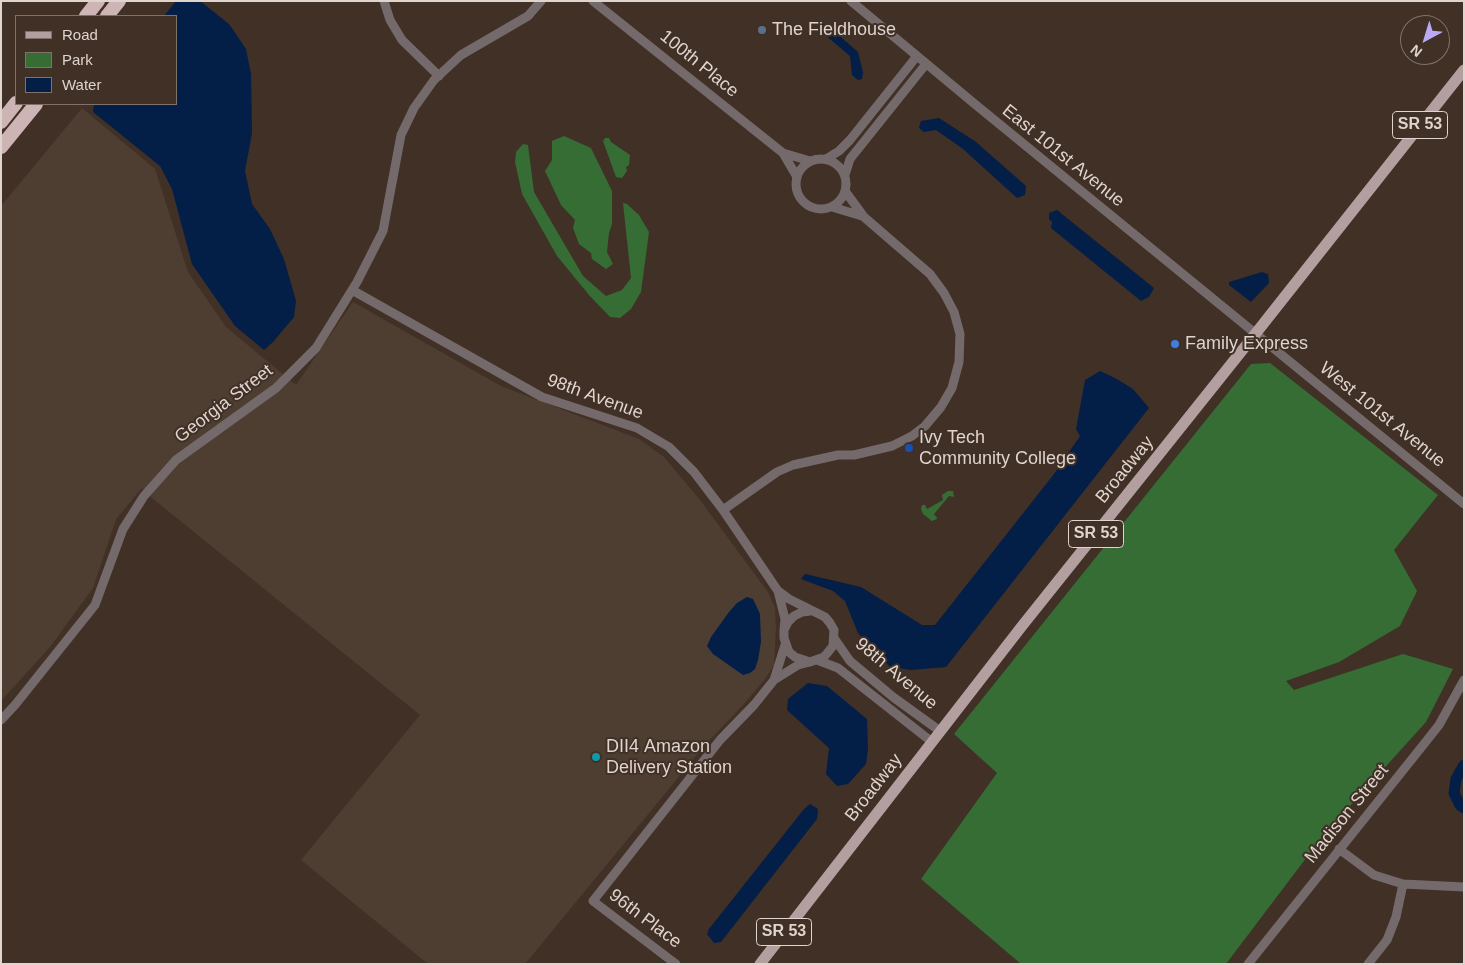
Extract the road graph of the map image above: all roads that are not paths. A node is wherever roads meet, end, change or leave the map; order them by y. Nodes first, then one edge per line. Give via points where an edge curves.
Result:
1 (98, 1) edge
2 (119, 1) edge
3 (384, 1) edge
4 (541, 1) edge
5 (594, 1) edge
6 (852, 1) edge
7 (87, 15) edge
8 (108, 15) edge
9 (917, 56) junction
10 (926, 64) junction
11 (1464, 70) edge
12 (439, 76) junction
13 (15, 104) edge
14 (35, 105) edge
15 (1, 122) edge
16 (1, 147) edge
17 (783, 153) junction
18 (826, 159) junction
19 (810, 161) junction
20 (845, 175) junction
21 (797, 177) junction
22 (846, 191) junction
23 (832, 207) junction
24 (864, 217) junction
25 (352, 290) junction
26 (1256, 333) junction
27 (1464, 504) edge
28 (723, 510) junction
29 (778, 591) junction
30 (810, 611) junction
31 (784, 630) junction
32 (834, 638) junction
33 (786, 645) junction
34 (813, 661) junction
35 (774, 680) junction
36 (1464, 680) edge
37 (1, 720) edge
38 (940, 731) junction
39 (932, 742) junction
40 (1340, 849) junction
41 (1403, 884) junction
42 (1464, 887) edge
43 (1370, 963) edge
44 (676, 964) edge
45 (760, 964) edge
46 (1248, 964) edge

1 - 7 highway
2 - 8 highway
3 - 12 street via 390,20 402,40
4 - 12 street, Georgia Street via 528,16 461,55
5 - 17 street, 100th Place
6 - 9 street, East 101st Avenue
9 - 10 street, East 101st Avenue
9 - 18 street via 850,140
10 - 20 street via 850,159
10 - 26 street, East 101st Avenue
11 - 26 main road, Broadway / SR 53
12 - 25 street, Georgia Street via 414,108 401,136 383,231
13 - 15 highway
14 - 16 highway
17 - 19 street, 100th Place
17 - 21 street, 100th Place
18 - 19 street
18 - 20 street via 840,167
19 - 21 street
20 - 22 street
21 - 23 street via 796,186 805,203 822,209
22 - 23 street
22 - 24 street
23 - 24 street
24 - 28 street via 930,274 954,312 960,334 959,362 952,388 925,426 912,436 892,446 792,465
25 - 28 street, 98th Avenue via 542,397 637,428 656,438 682,458
25 - 37 street, Georgia Street via 316,348 276,388 176,460 144,496 123,529 95,604
26 - 27 street, West 101st Avenue
26 - 38 main road, Broadway / SR 53
28 - 29 street, 98th Avenue
29 - 30 street, 98th Avenue
29 - 31 street, 98th Avenue via 785,619
30 - 31 street via 794,616
30 - 32 street, 98th Avenue via 825,617
31 - 33 street, 98th Avenue
32 - 34 street, 98th Avenue via 829,652
32 - 38 street, 98th Avenue via 850,661
33 - 34 street, 98th Avenue via 795,657
33 - 35 street
34 - 35 street via 798,665
34 - 39 street, 98th Avenue via 838,668
35 - 44 street, 96th Place via 720,740 593,901
36 - 40 street, Madison Street via 1434,732
38 - 39 main road, Broadway / SR 53
39 - 45 main road, Broadway / SR 53
40 - 41 street via 1374,875
40 - 46 street, Madison Street
41 - 42 street
41 - 43 street via 1396,918 1387,940

